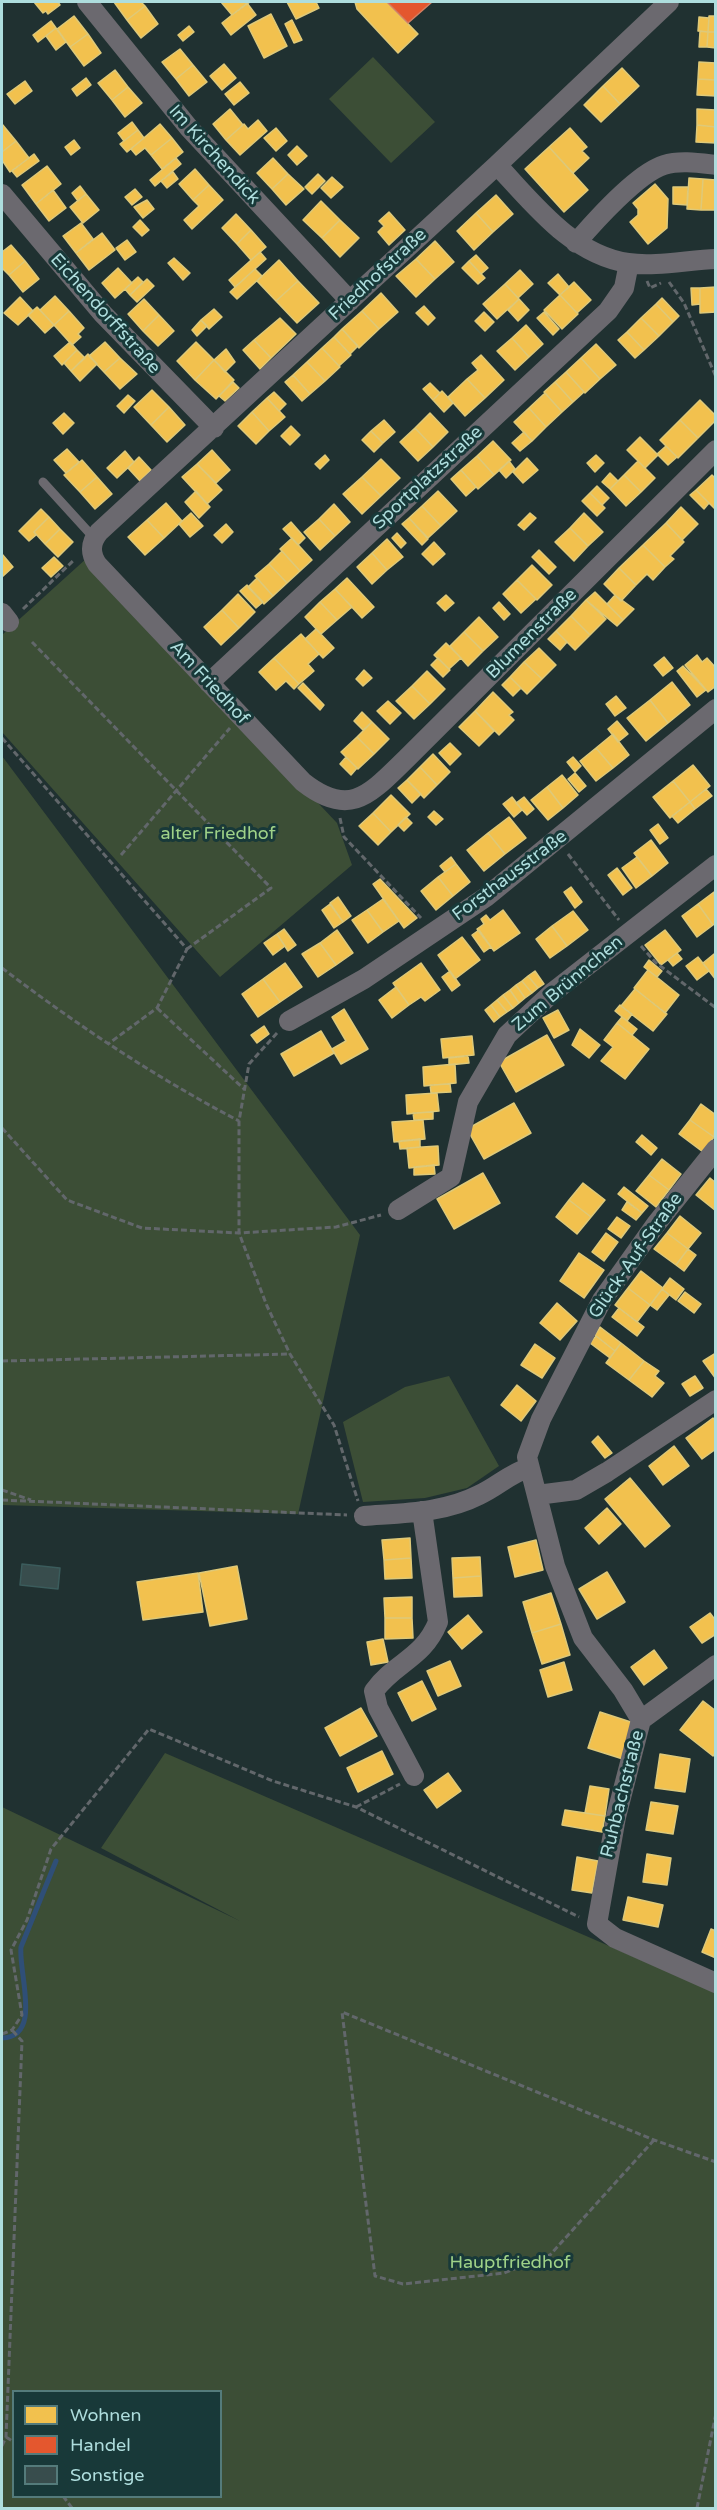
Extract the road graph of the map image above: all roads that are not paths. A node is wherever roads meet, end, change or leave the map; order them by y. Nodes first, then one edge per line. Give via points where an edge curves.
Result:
1 (87, 2) edge
2 (669, 2) edge
3 (497, 165) junction
4 (716, 165) edge
5 (2, 195) edge
6 (576, 243) junction
7 (716, 259) edge
8 (629, 263) junction
9 (350, 301) junction
10 (214, 428) junction
11 (716, 450) edge
12 (43, 483) dead end
13 (93, 544) junction
14 (209, 682) junction
15 (716, 709) edge
16 (339, 801) joint
17 (716, 865) edge
18 (289, 1021) road end
19 (716, 1149) edge
20 (398, 1210) road end
21 (716, 1400) edge
22 (528, 1468) junction
23 (537, 1496) junction
24 (422, 1511) junction
25 (364, 1516) road end
26 (716, 1665) edge
27 (642, 1720) junction
28 (414, 1776) road end
29 (716, 1983) edge

1 - 9 street, Im Kirchendick via 202,143
2 - 3 street, Friedhofstraße
3 - 6 street
3 - 9 street, Friedhofstraße
4 - 6 street via 673,163 653,170
5 - 10 street, Eichendorffstraße via 103,314
6 - 8 street via 591,252
7 - 8 street
8 - 14 street, Sportplatzstraße via 624,288 608,311
9 - 10 street, Friedhofstraße
10 - 13 street, Friedhofstraße
11 - 16 street, Blumenstraße via 379,785 364,797
12 - 13 lane, Am Friedhof
13 - 14 street, Am Friedhof via 97,564
14 - 16 street, Am Friedhof via 303,782 319,795
15 - 18 street, Forsthausstraße via 486,897 364,979
17 - 20 street, Zum Brünnchen via 552,993 507,1035 468,1102 451,1177
19 - 22 street, Glück-Auf-Straße via 602,1300 537,1430 527,1457
21 - 23 street via 576,1490
22 - 23 street
22 - 24 street via 480,1495
23 - 27 street via 555,1566 583,1638
24 - 25 street
24 - 28 street via 438,1622 420,1650 384,1677 374,1691 378,1708
26 - 27 street, Ruhbachstraße
27 - 29 street, Ruhbachstraße via 616,1817 597,1924 615,1938

